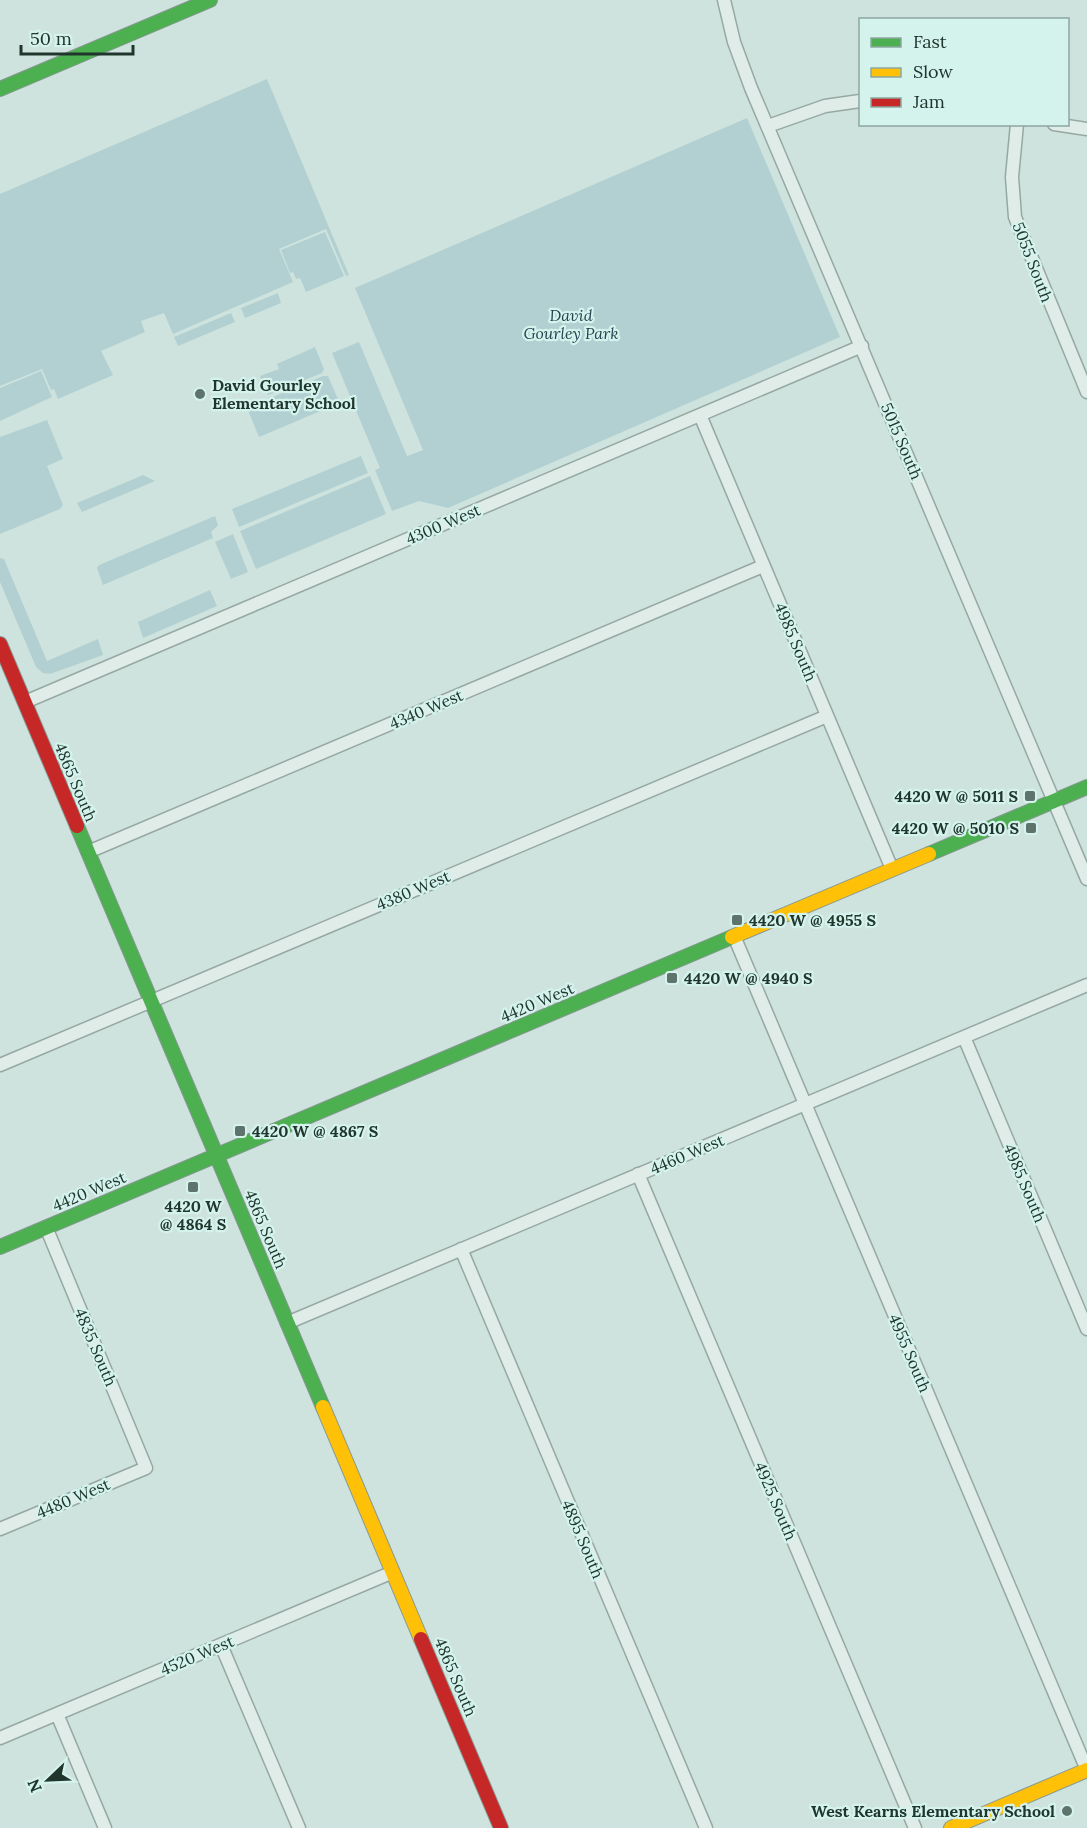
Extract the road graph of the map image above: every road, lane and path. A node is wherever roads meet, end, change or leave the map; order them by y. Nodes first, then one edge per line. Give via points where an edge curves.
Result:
1 (210, 0) edge
2 (724, 0) edge
3 (0, 89) edge
4 (859, 101) edge
5 (768, 126) junction
6 (1017, 126) edge
7 (1067, 126) edge
8 (1087, 129) edge
9 (862, 346) junction
10 (1087, 392) edge
11 (700, 415) junction
12 (764, 566) junction
13 (0, 644) edge
14 (25, 702) junction
15 (827, 716) junction
16 (1087, 787) edge
17 (1054, 801) junction
18 (88, 852) junction
19 (892, 869) junction
20 (1087, 879) edge
21 (734, 936) junction
22 (1087, 985) edge
23 (152, 1001) junction
24 (964, 1037) junction
25 (0, 1065) edge
26 (804, 1104) junction
27 (216, 1155) junction
28 (638, 1174) junction
29 (46, 1227) junction
30 (0, 1247) edge
31 (461, 1249) junction
32 (288, 1323) junction
33 (1087, 1329) edge
34 (146, 1468) joint
35 (0, 1529) edge
36 (393, 1572) junction
37 (221, 1645) junction
38 (57, 1714) junction
39 (0, 1738) edge
40 (1087, 1770) edge
41 (105, 1828) edge
42 (299, 1828) edge
43 (501, 1828) edge
44 (706, 1828) edge
45 (915, 1828) edge
46 (951, 1828) edge

1 - 3 street
2 - 5 street, 5015 South via 734,42
4 - 5 street via 825,106
5 - 9 street, 5015 South
6 - 10 street, 5055 South via 1012,177 1015,217
7 - 8 street
9 - 11 street, 4300 West
9 - 17 street, 5015 South
11 - 12 street, 4985 South
11 - 14 street, 4300 West
12 - 15 street, 4985 South
12 - 18 street, 4340 West
13 - 14 street, 4865 South
14 - 18 street, 4865 South
15 - 19 street, 4985 South
15 - 23 street, 4380 West
16 - 17 street, 4420 West
17 - 19 street, 4420 West
17 - 20 street, 5015 South
18 - 23 street, 4865 South
19 - 21 street, 4420 West
21 - 26 street, 4955 South
21 - 27 street, 4420 West
22 - 24 street, 4460 West
23 - 25 street, 4380 West
23 - 27 street, 4865 South
24 - 26 street, 4460 West
24 - 33 street, 4985 South
26 - 28 street, 4460 West
26 - 40 street, 4955 South
27 - 29 street, 4420 West
27 - 32 street, 4865 South
28 - 31 street, 4460 West
28 - 45 street, 4925 South
29 - 30 street, 4420 West
29 - 34 street, 4835 South
31 - 32 street, 4460 West
31 - 44 street, 4895 South
32 - 36 street, 4865 South
34 - 35 street, 4480 West
36 - 37 street, 4520 West
36 - 43 street, 4865 South
37 - 38 street, 4520 West
37 - 42 street
38 - 39 street, 4520 West
38 - 41 street
40 - 46 street

